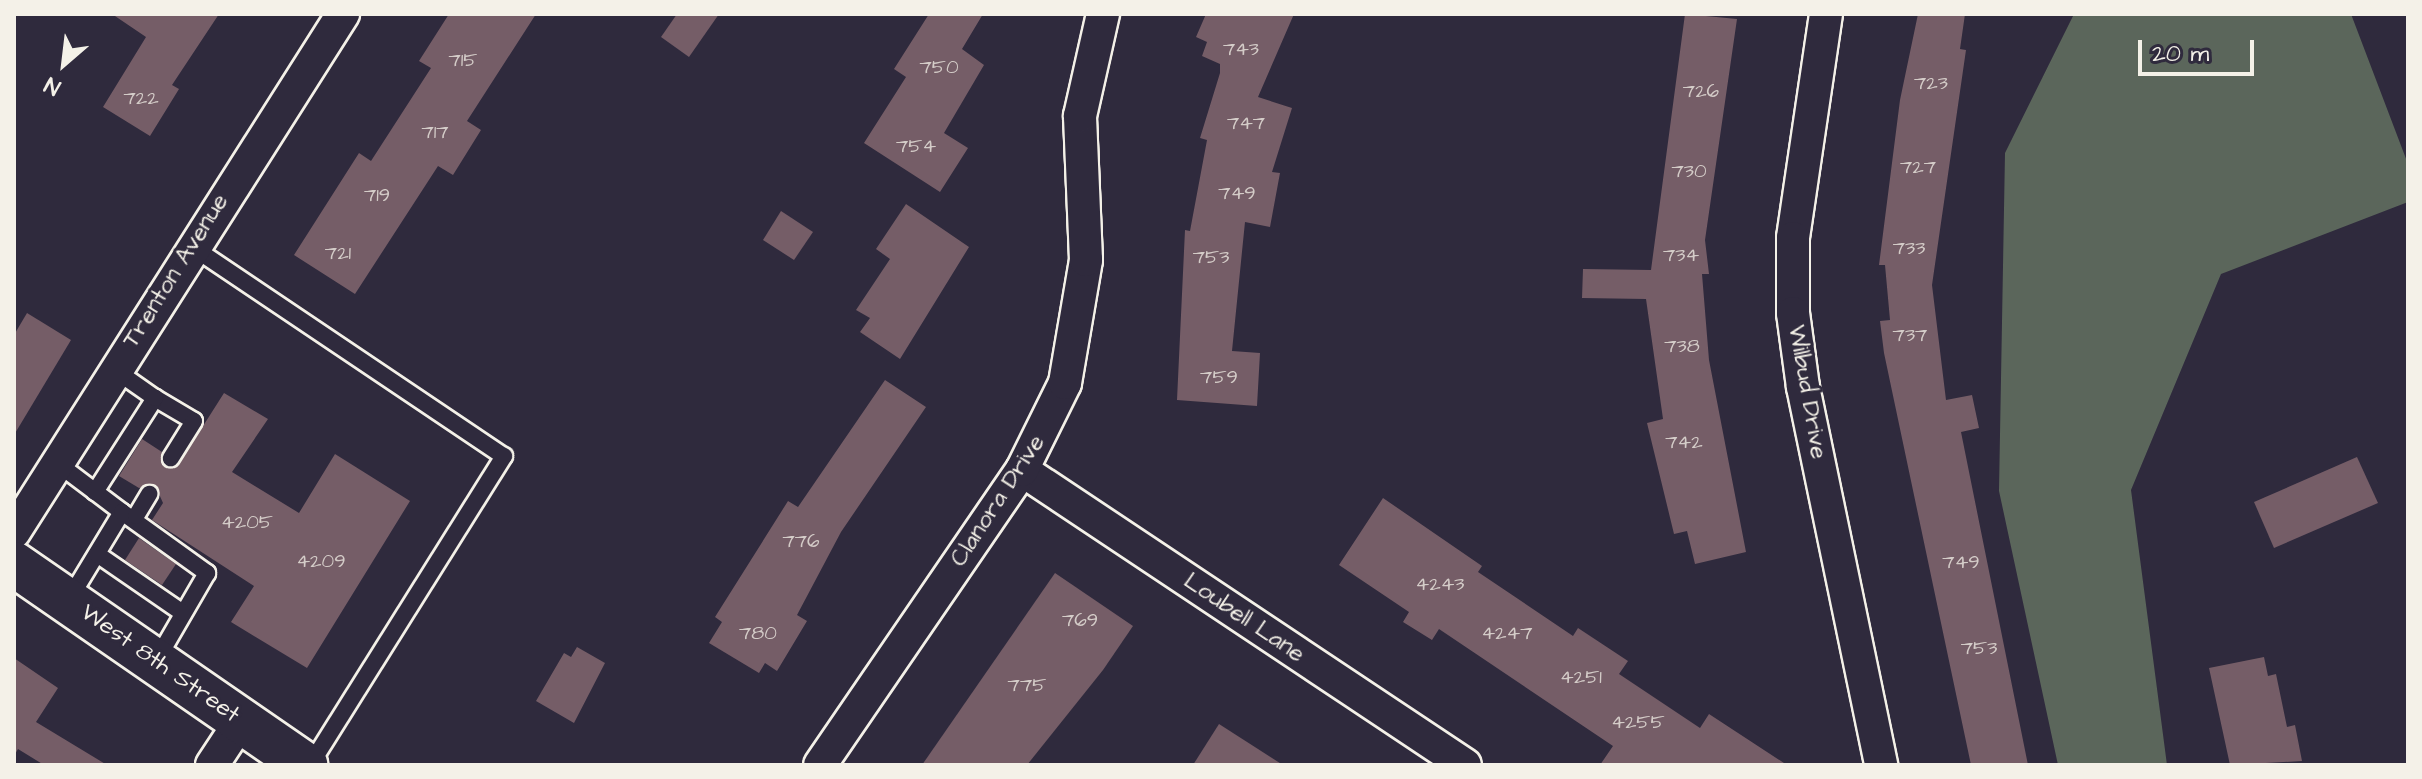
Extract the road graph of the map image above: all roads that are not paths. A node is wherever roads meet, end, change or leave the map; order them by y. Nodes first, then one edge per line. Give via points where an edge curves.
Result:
1 (343, 14) edge
2 (1103, 14) edge
3 (1826, 14) edge
4 (191, 246) junction
5 (115, 370) junction
6 (155, 398) junction
7 (171, 458) dead end
8 (57, 463) junction
9 (1022, 470) junction
10 (95, 492) junction
11 (149, 494) dead end
12 (129, 514) junction
13 (14, 532) edge
14 (97, 554) junction
15 (14, 564) edge
16 (68, 601) junction
17 (183, 613) junction
18 (155, 662) junction
19 (241, 721) junction
20 (212, 765) edge
21 (308, 765) edge
22 (820, 765) edge
23 (1465, 765) edge
24 (1881, 765) edge

1 - 4 street, Trenton Avenue
2 - 9 street, Clanora Drive via 1080,116 1086,260 1079,331 1065,383
3 - 24 street, Wilbud Drive via 1793,238 1793,313 1803,387
4 - 5 street, Trenton Avenue
4 - 21 lane via 504,456
5 - 6 lane
5 - 8 street, Trenton Avenue
6 - 7 lane via 194,421
6 - 10 lane
8 - 10 lane
8 - 13 street, Trenton Avenue
9 - 22 street, Clanora Drive
9 - 23 street, Loubell Lane
10 - 12 lane
11 - 12 lane
12 - 14 lane
12 - 17 lane via 207,573
14 - 16 lane
14 - 17 lane
15 - 16 street, West 8th Street
16 - 18 street, West 8th Street
17 - 18 lane
18 - 19 street, West 8th Street
19 - 20 street
19 - 21 street, West 8th Street

